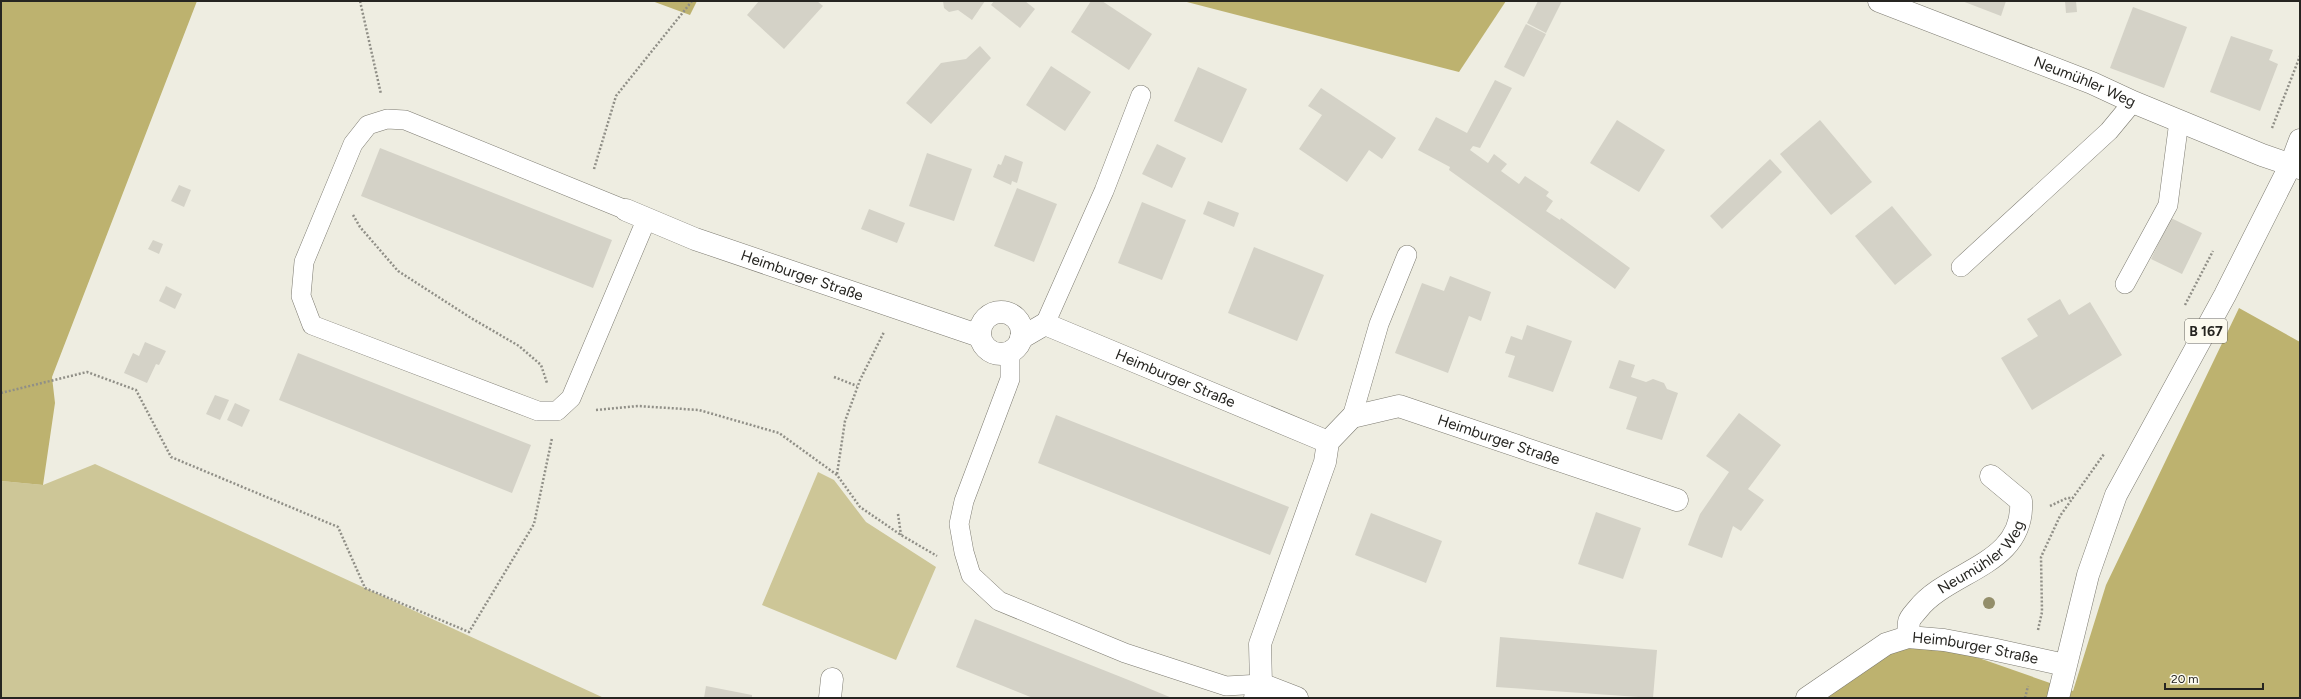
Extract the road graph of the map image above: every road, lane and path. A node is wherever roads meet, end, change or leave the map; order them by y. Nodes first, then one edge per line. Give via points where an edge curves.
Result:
1 (360, 1) edge
2 (692, 1) edge
3 (1879, 1) edge
4 (2300, 56) edge
5 (1141, 95) dead end
6 (2133, 102) junction
7 (387, 119) junction
8 (2179, 121) junction
9 (2300, 140) edge
10 (2262, 155) junction
11 (2295, 166) edge
12 (336, 185) junction
13 (586, 194) junction
14 (626, 210) joint
15 (647, 218) junction
16 (2216, 244) dead end
17 (1408, 255) dead end
18 (1961, 267) dead end
19 (2124, 284) dead end
20 (896, 307) junction
21 (2181, 312) dead end
22 (1045, 324) junction
23 (980, 336) junction
24 (1016, 345) junction
25 (834, 377) dead end
26 (857, 386) junction
27 (1, 393) edge
28 (557, 411) junction
29 (1352, 417) junction
30 (1328, 442) junction
31 (2107, 449) dead end
32 (837, 475) junction
33 (1991, 476) dead end
34 (1678, 500) dead end
35 (898, 514) dead end
36 (901, 535) junction
37 (971, 575) junction
38 (2042, 612) dead end
39 (1908, 637) junction
40 (2065, 665) junction
41 (1258, 691) edge
42 (1297, 698) edge
43 (1807, 698) edge
44 (2058, 698) edge

1 - 7 path
2 - 13 path via 616,96
3 - 6 street, Neumühler Weg
4 - 10 path
5 - 22 lane via 1104,191
6 - 8 street, Neumühler Weg
6 - 18 lane via 2109,131
7 - 12 lane via 368,125 353,144
7 - 13 lane via 405,120
8 - 10 street, Neumühler Weg
8 - 19 lane via 2168,204
9 - 11 street, B 167
10 - 11 street, Neumühler Weg
11 - 40 street, B 167 via 2116,495 2088,575
12 - 28 path via 360,226 398,271 470,318 520,346 541,365
12 - 28 lane via 304,262 301,296 312,325 538,412
13 - 14 lane
14 - 15 street, Heimburger Straße
15 - 20 street, Heimburger Straße via 695,239
15 - 28 lane via 571,398
16 - 21 path
17 - 29 lane via 1379,324
20 - 23 street, Heimburger Straße
20 - 26 path
22 - 24 street
22 - 30 street, Heimburger Straße
23 - 24 street via 982,344 988,350 1004,354
23 - 24 street via 983,321 991,314 1008,313 1020,325
24 - 37 lane via 1010,379 964,501 959,524
25 - 26 path
26 - 32 path via 845,421
27 - 28 path via 86,372 136,390 171,458 338,527 365,588 469,632 534,524
28 - 32 path via 638,406 699,410 779,433
29 - 30 street
29 - 34 street, Heimburger Straße via 1400,406
30 - 41 street via 1325,462 1260,644
31 - 38 path via 2060,516 2041,557
32 - 36 path via 860,507
33 - 39 street, Neumühler Weg via 2021,501 2022,514 2013,536 1995,556 1925,600 1909,621
35 - 36 path
36 - 37 path
37 - 41 lane via 999,601 1125,653 1226,686
39 - 40 street, Heimburger Straße via 1944,640
39 - 43 street, Heimburger Straße via 1886,644
40 - 44 street, B 167
41 - 42 street

